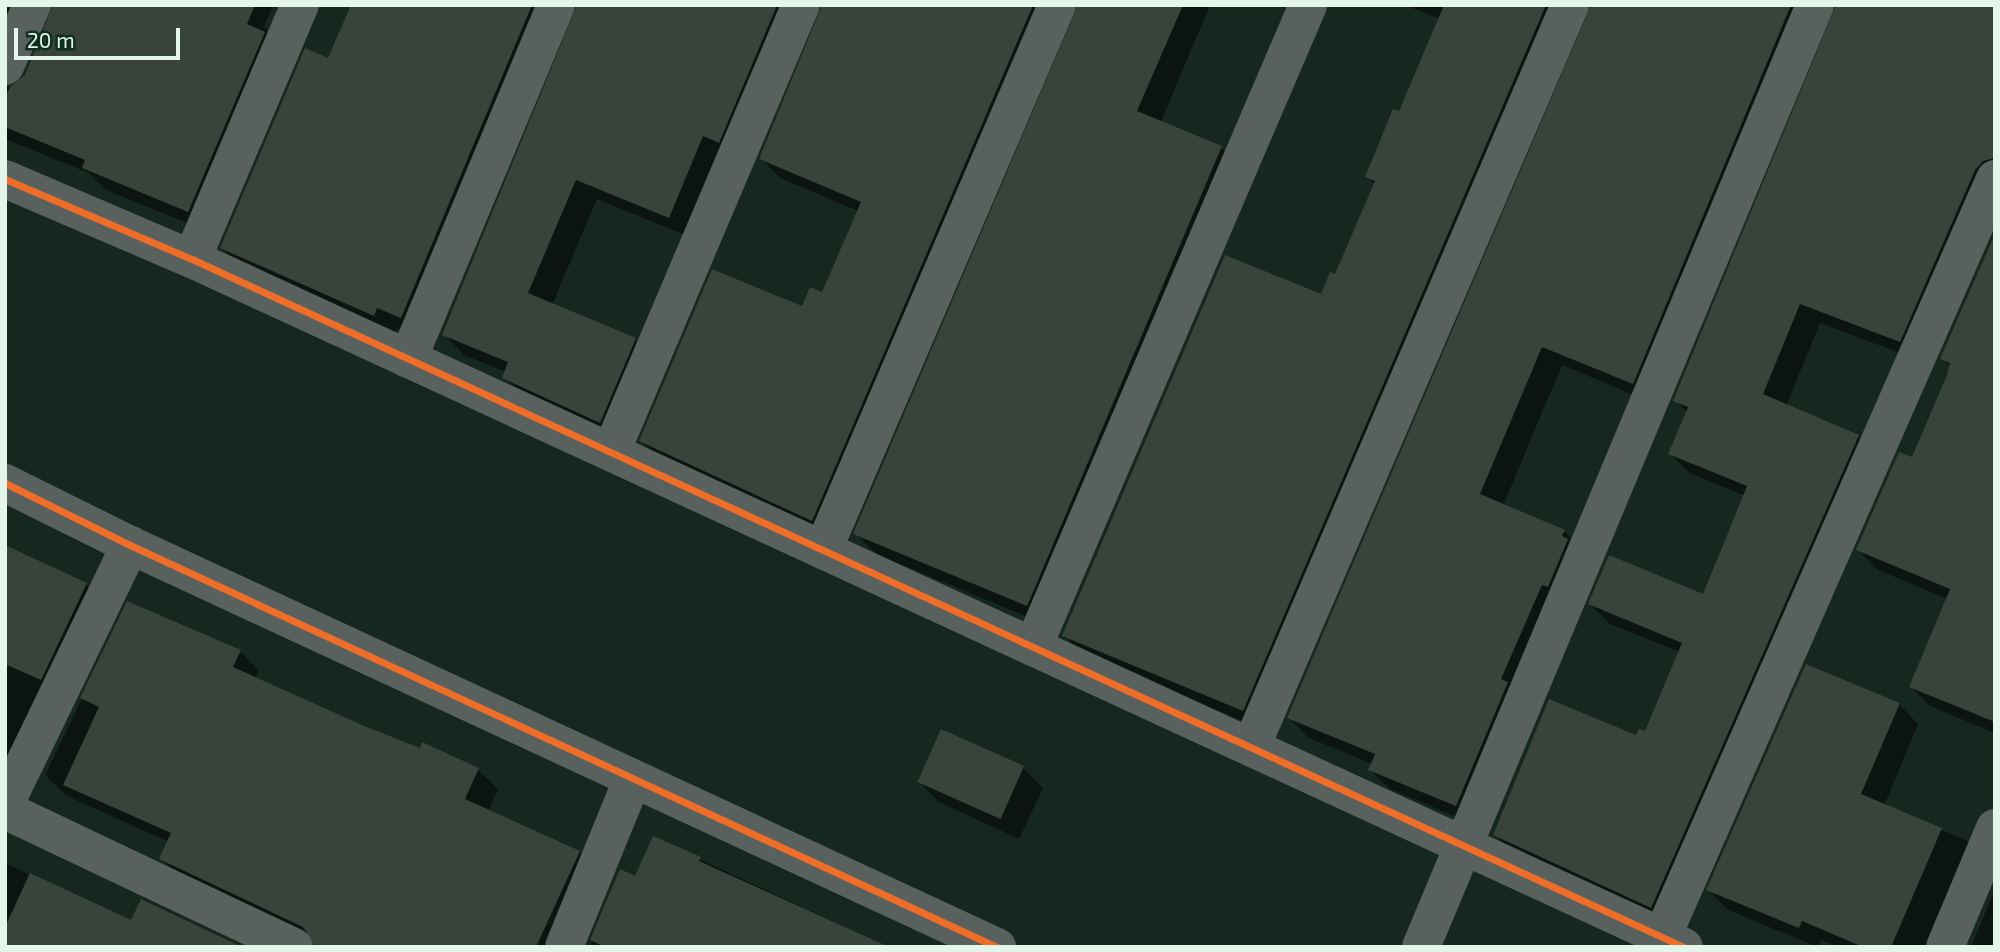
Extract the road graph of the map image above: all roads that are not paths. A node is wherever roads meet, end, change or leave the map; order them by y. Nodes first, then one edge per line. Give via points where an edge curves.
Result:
1 (32, 5) edge
2 (300, 5) edge
3 (556, 5) edge
4 (801, 5) edge
5 (1057, 5) edge
6 (1308, 5) edge
7 (1570, 5) edge
8 (1815, 5) edge
9 (5, 66) edge
10 (5, 179) edge
11 (1995, 179) edge
12 (192, 259) junction
13 (408, 359) junction
14 (611, 452) junction
15 (5, 483) edge
16 (130, 545) junction
17 (822, 550) junction
18 (1033, 647) junction
19 (1251, 747) junction
20 (632, 780) junction
21 (5, 804) edge
22 (5, 810) edge
23 (1995, 828) edge
24 (1465, 845) junction
25 (1673, 942) edge
26 (275, 943) edge
27 (564, 947) edge
28 (997, 947) edge
29 (1421, 947) edge
30 (1945, 947) edge

1 - 9 street
2 - 12 street
3 - 13 street
4 - 14 street
5 - 17 street
6 - 18 street
7 - 19 street
8 - 24 street
10 - 12 street
11 - 25 street
12 - 13 street
13 - 14 street
14 - 17 street
15 - 16 street
16 - 20 street
16 - 21 street
17 - 18 street
18 - 19 street
19 - 24 street
20 - 27 street
20 - 28 street
22 - 26 street
23 - 30 street
24 - 25 street
24 - 29 street

